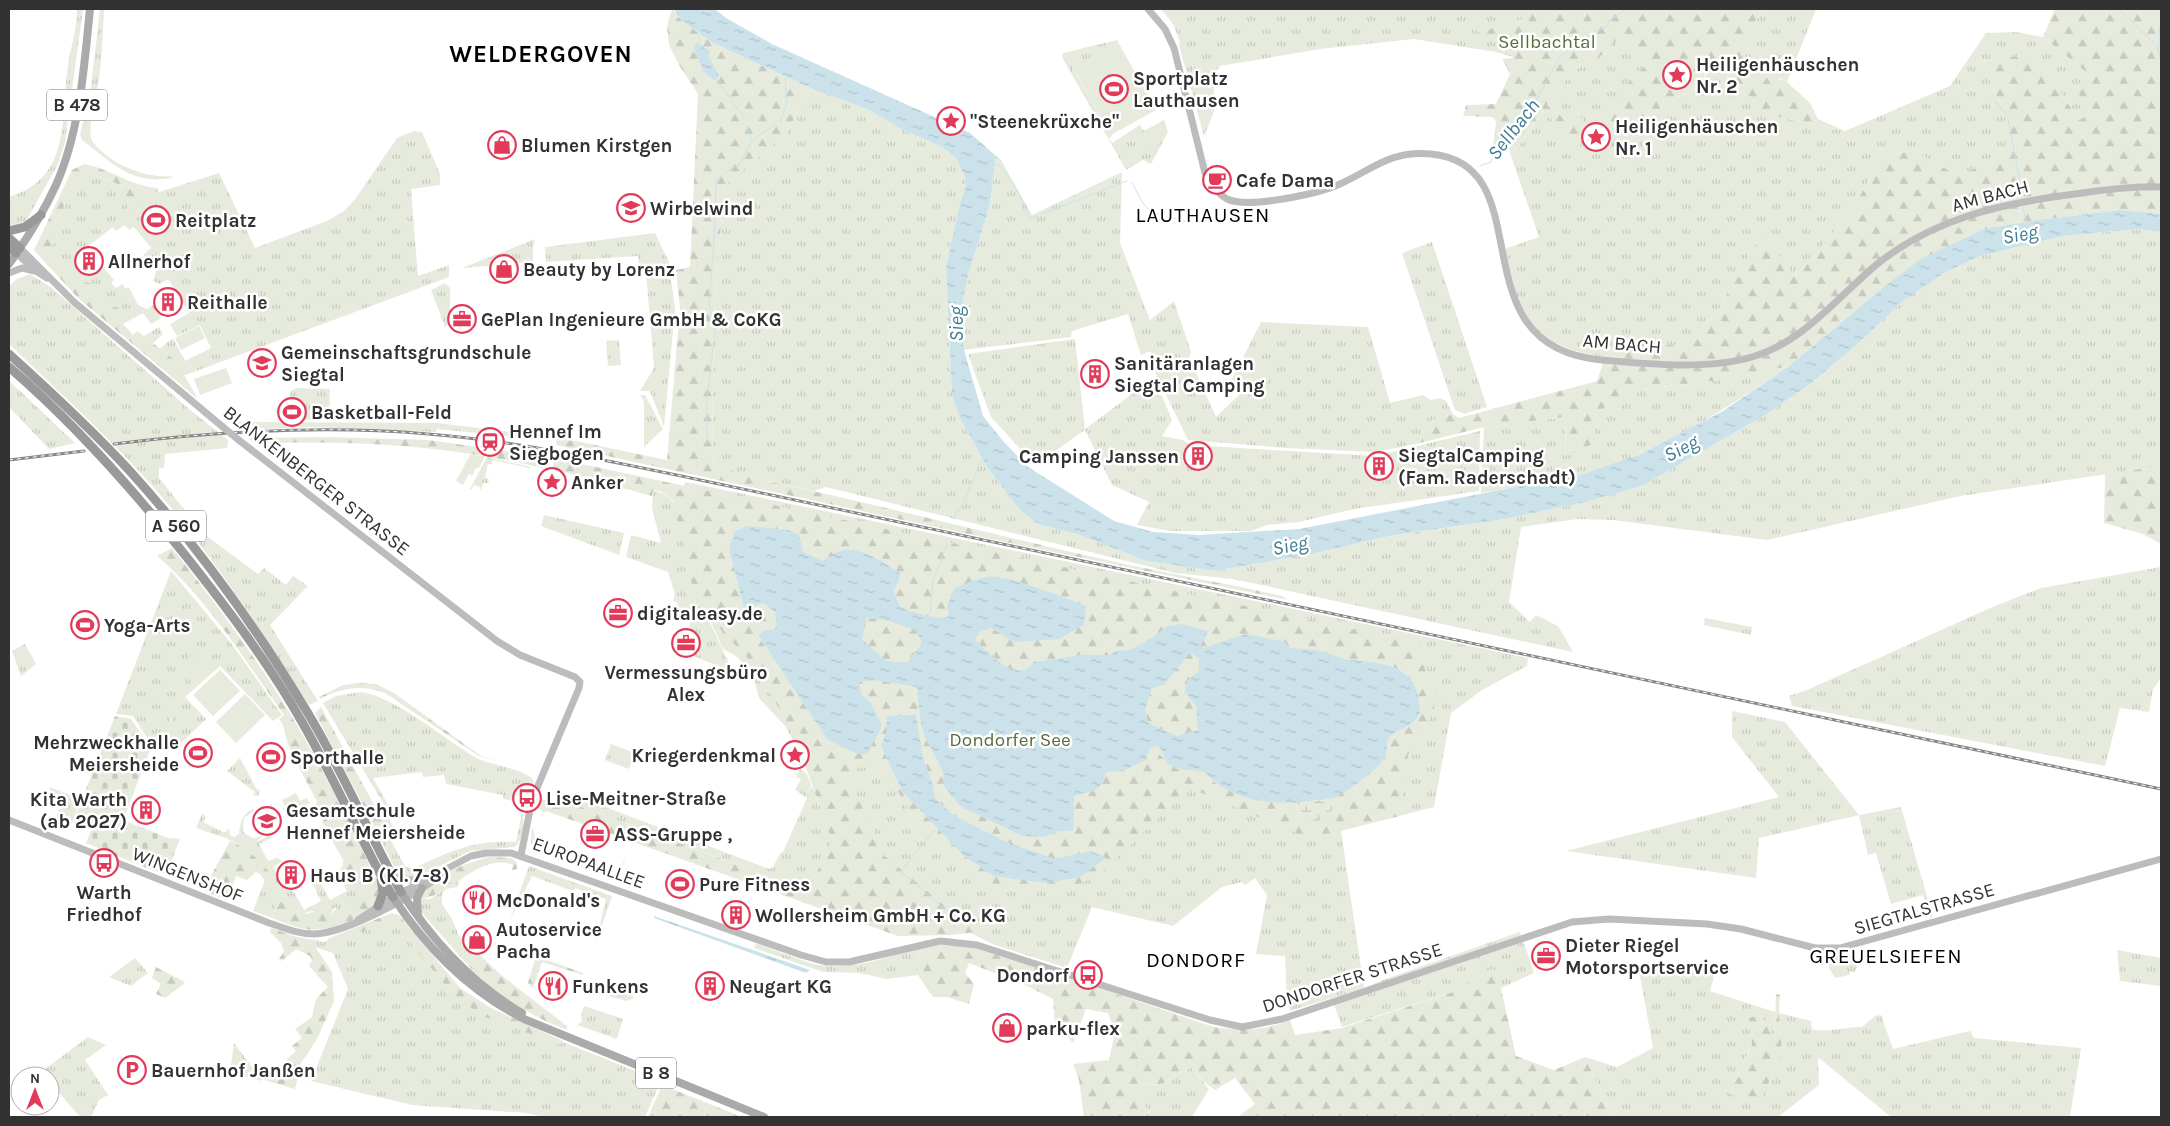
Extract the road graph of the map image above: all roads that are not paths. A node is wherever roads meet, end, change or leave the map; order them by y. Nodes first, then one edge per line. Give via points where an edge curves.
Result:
1 (90, 9) edge
2 (1148, 9) edge
3 (2161, 187) edge
4 (41, 215) junction
5 (9, 231) edge
6 (9, 238) edge
7 (9, 247) edge
8 (18, 251) junction
9 (9, 264) edge
10 (36, 271) junction
11 (9, 273) edge
12 (50, 280) junction
13 (9, 354) edge
14 (9, 366) edge
15 (9, 820) edge
16 (522, 855) junction
17 (2161, 858) edge
18 (456, 862) junction
19 (384, 871) junction
20 (425, 879) junction
21 (422, 888) junction
22 (399, 897) junction
23 (378, 906) junction
24 (419, 918) junction
25 (358, 920) junction
26 (940, 942) joint
27 (1486, 950) joint
28 (548, 1028) junction
29 (764, 1117) edge

1 - 4 main road, B 478 via 69,146
2 - 3 main road, AM BACH via 1165,29 1174,48 1205,173 1225,198 1244,204 1311,193 1408,153 1436,154 1459,162 1479,180 1492,203 1509,287 1519,311 1543,339 1584,358 1683,364 1753,357 1797,334 1890,255 1939,226 1971,213 2009,204 2100,190
4 - 5 highway via 25,227
4 - 8 main road, B 478
6 - 8 highway
7 - 8 highway
8 - 9 main road, B 478
8 - 10 main road, BLANKENBERGER STRASSE
8 - 12 main road, BLANKENBERGER STRASSE
10 - 11 main road via 22,268
10 - 12 main road, BLANKENBERGER STRASSE
12 - 16 main road, BLANKENBERGER STRASSE, bridge via 224,428 497,642 580,682 532,800
13 - 19 highway, A 560 via 129,470 220,581 263,643 343,776
14 - 19 highway, A 560 via 85,439 137,495 237,620 273,673
15 - 25 main road, WINGENSHOF via 292,931 328,932
16 - 18 main road, EUROPAALLEE via 486,853
16 - 26 main road, EUROPAALLEE via 826,962 860,961 908,947
17 - 27 main road, SIEGTALSTRASSE via 1840,948 1815,948 1720,926 1594,920 1564,924
18 - 20 main road, EUROPAALLEE
18 - 21 main road, EUROPAALLEE
19 - 20 main road via 405,880
19 - 22 highway, A 560
19 - 23 highway via 383,893
20 - 22 main road, EUROPAALLEE
21 - 22 main road, EUROPAALLEE
21 - 24 main road via 417,898
22 - 23 main road, WINGENSHOF
22 - 24 main road, B 8
22 - 25 main road, WINGENSHOF
22 - 28 main road, B 8 via 416,930 444,962 481,994 524,1019
23 - 25 main road, WINGENSHOF
24 - 28 main road, B 8 via 453,957 505,1002
26 - 27 main road, DONDORFER STRASSE via 977,945 1210,1020 1242,1027 1282,1020
28 - 29 main road, B 8

